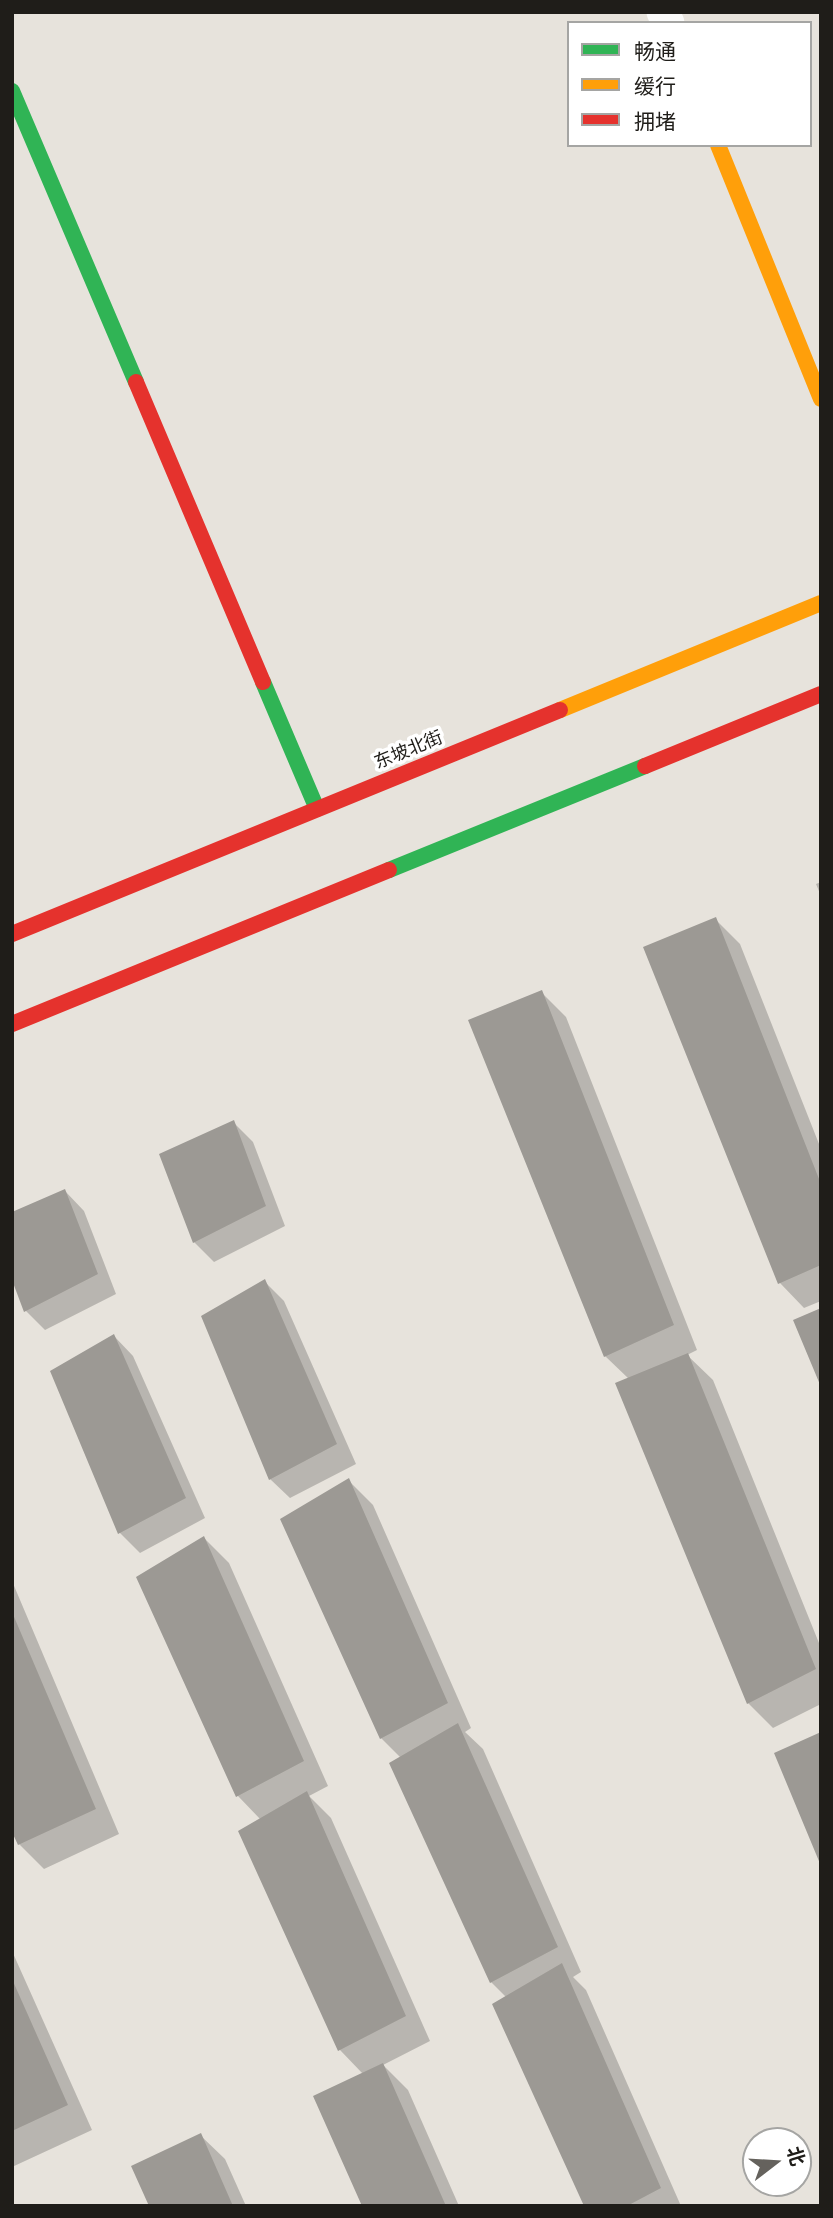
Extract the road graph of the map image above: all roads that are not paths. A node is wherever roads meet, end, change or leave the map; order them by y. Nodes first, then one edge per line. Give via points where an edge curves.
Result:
1 (12, 91) edge
2 (719, 147) edge
3 (821, 399) edge
4 (821, 603) edge
5 (821, 694) edge
6 (317, 809) junction
7 (12, 934) edge
8 (12, 1024) edge

1 - 6 main road
2 - 3 main road
4 - 6 main road, 东坡北街
5 - 8 main road
6 - 7 main road, 东坡北街

